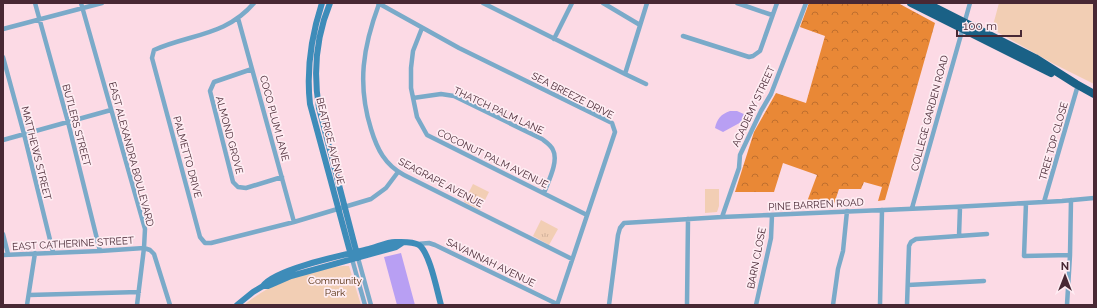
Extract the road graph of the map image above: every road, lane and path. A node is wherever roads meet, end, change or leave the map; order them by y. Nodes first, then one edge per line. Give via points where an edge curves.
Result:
1 (35, 3) edge
2 (81, 3) edge
3 (102, 3) edge
4 (254, 3) edge
5 (322, 3) edge
6 (330, 3) edge
7 (378, 3) edge
8 (483, 3) edge
9 (572, 3) edge
10 (604, 3) edge
11 (647, 3) edge
12 (737, 3) edge
13 (777, 3) edge
14 (806, 3) edge
15 (911, 3) edge
16 (926, 3) edge
17 (970, 3) edge
18 (82, 8) junction
19 (772, 15) junction
20 (238, 18) junction
21 (40, 20) junction
22 (640, 25) junction
23 (963, 25) junction
24 (422, 28) junction
25 (3, 29) edge
26 (683, 36) dead end
27 (554, 39) junction
28 (3, 57) edge
29 (252, 68) junction
30 (625, 74) junction
31 (646, 84) dead end
32 (1077, 85) junction
33 (1094, 94) edge
34 (413, 98) junction
35 (111, 110) junction
36 (68, 122) junction
37 (24, 134) junction
38 (3, 140) edge
39 (398, 172) junction
40 (282, 177) junction
41 (544, 192) junction
42 (1094, 198) edge
43 (1071, 200) junction
44 (1044, 202) junction
45 (1026, 203) junction
46 (960, 207) junction
47 (342, 208) junction
48 (912, 208) junction
49 (882, 210) junction
50 (847, 211) junction
51 (772, 214) junction
52 (588, 215) junction
53 (722, 217) junction
54 (688, 218) junction
55 (294, 222) junction
56 (3, 234) edge
57 (987, 234) dead end
58 (959, 236) junction
59 (417, 244) junction
60 (144, 248) junction
61 (100, 251) junction
62 (53, 252) junction
63 (35, 253) junction
64 (1070, 254) junction
65 (6, 255) edge
66 (354, 255) junction
67 (572, 259) junction
68 (984, 281) dead end
69 (908, 286) junction
70 (139, 292) junction
71 (29, 296) junction
72 (557, 304) edge
73 (27, 305) edge
74 (136, 305) edge
75 (170, 305) edge
76 (237, 305) edge
77 (365, 305) edge
78 (371, 305) edge
79 (441, 305) edge
80 (609, 305) edge
81 (686, 305) edge
82 (756, 305) edge
83 (833, 305) edge
84 (880, 305) edge
85 (907, 305) edge
86 (1066, 305) edge

1 - 21 street, BUTLERS STREET
2 - 18 street, EAST ALEXANDRA BOULEVARD
3 - 18 street
4 - 20 street, PALMETTO DRIVE
5 - 47 main road, BEATRICE AVENUE via 311,41 308,89 312,117
6 - 47 main road, BEATRICE AVENUE via 317,51 316,94
7 - 24 street, SEA BREEZE DRIVE
7 - 39 street, SEAGRAPE AVENUE via 365,47 363,91 368,119 377,146 384,160
8 - 27 street
9 - 27 street
10 - 22 street
11 - 22 street
12 - 19 street
13 - 19 street
14 - 53 street, ACADEMY STREET via 771,94 740,155 739,168
15 - 23 highway
16 - 23 highway
17 - 23 street, COLLEGE GARDEN ROAD
18 - 21 street
18 - 35 street, EAST ALEXANDRA BOULEVARD
19 - 26 street via 760,51 749,57
20 - 29 street, COCO PLUM LANE
20 - 55 street, PALMETTO DRIVE via 215,30 154,50 152,58 200,237 205,243 211,243
21 - 25 street
21 - 36 street, BUTLERS STREET
22 - 30 street
23 - 32 highway via 1033,65
23 - 48 street, COLLEGE GARDEN ROAD
24 - 34 street, COCONUT PALM AVENUE via 413,50
24 - 52 street, SEA BREEZE DRIVE via 612,123 615,132
27 - 30 street
28 - 37 street, MATTHEWS STREET
29 - 40 street, COCO PLUM LANE
29 - 40 street, ALMOND GROVE via 214,82 210,91 233,182 238,187 246,188
30 - 31 street
32 - 33 highway
32 - 44 street, TREE TOP CLOSE
34 - 41 street, COCONUT PALM AVENUE via 417,117 427,135
34 - 41 street, THATCH PALM LANE via 441,94 454,96 550,144 555,157
35 - 36 street
35 - 60 street, EAST ALEXANDRA BOULEVARD via 145,229
36 - 37 street
36 - 61 street, BUTLERS STREET
37 - 38 street
37 - 62 street, MATTHEWS STREET
39 - 47 street, PALMETTO DRIVE via 386,188 375,197
39 - 67 street, SEAGRAPE AVENUE
40 - 55 street, COCO PLUM LANE
41 - 52 street, COCONUT PALM AVENUE
42 - 43 street, PINE BARREN ROAD
43 - 44 street, PINE BARREN ROAD
43 - 64 street
44 - 45 street, PINE BARREN ROAD
45 - 46 street, PINE BARREN ROAD
45 - 64 street via 1024,256
46 - 48 street, PINE BARREN ROAD
46 - 58 street
47 - 55 street, PALMETTO DRIVE
47 - 66 main road, BEATRICE AVENUE
48 - 49 street, PINE BARREN ROAD
49 - 50 street, PINE BARREN ROAD
49 - 84 street
50 - 51 street, PINE BARREN ROAD
50 - 83 street
51 - 53 street, PINE BARREN ROAD
51 - 82 street, BARN CLOSE via 771,238
52 - 67 street, SEA BREEZE DRIVE
53 - 54 street, PINE BARREN ROAD
54 - 80 street, PINE BARREN ROAD via 624,223 618,235
54 - 81 street
56 - 65 street
57 - 58 street
58 - 69 street via 916,239 911,242 908,246
59 - 66 main road via 395,242
59 - 72 street, SAVANNAH AVENUE via 435,245
59 - 79 main road via 428,260
60 - 61 street, EAST CATHERINE STREET
60 - 70 street, EAST ALEXANDRA BOULEVARD
60 - 75 street via 154,254
61 - 62 street, EAST CATHERINE STREET
62 - 63 street, EAST CATHERINE STREET
63 - 65 street, EAST CATHERINE STREET
63 - 71 street
64 - 86 street
66 - 76 main road via 297,268 266,282
66 - 77 street
66 - 78 street
67 - 72 street, SEA BREEZE DRIVE
68 - 69 street
69 - 85 street
70 - 71 street
70 - 74 street, EAST ALEXANDRA BOULEVARD
71 - 73 street

